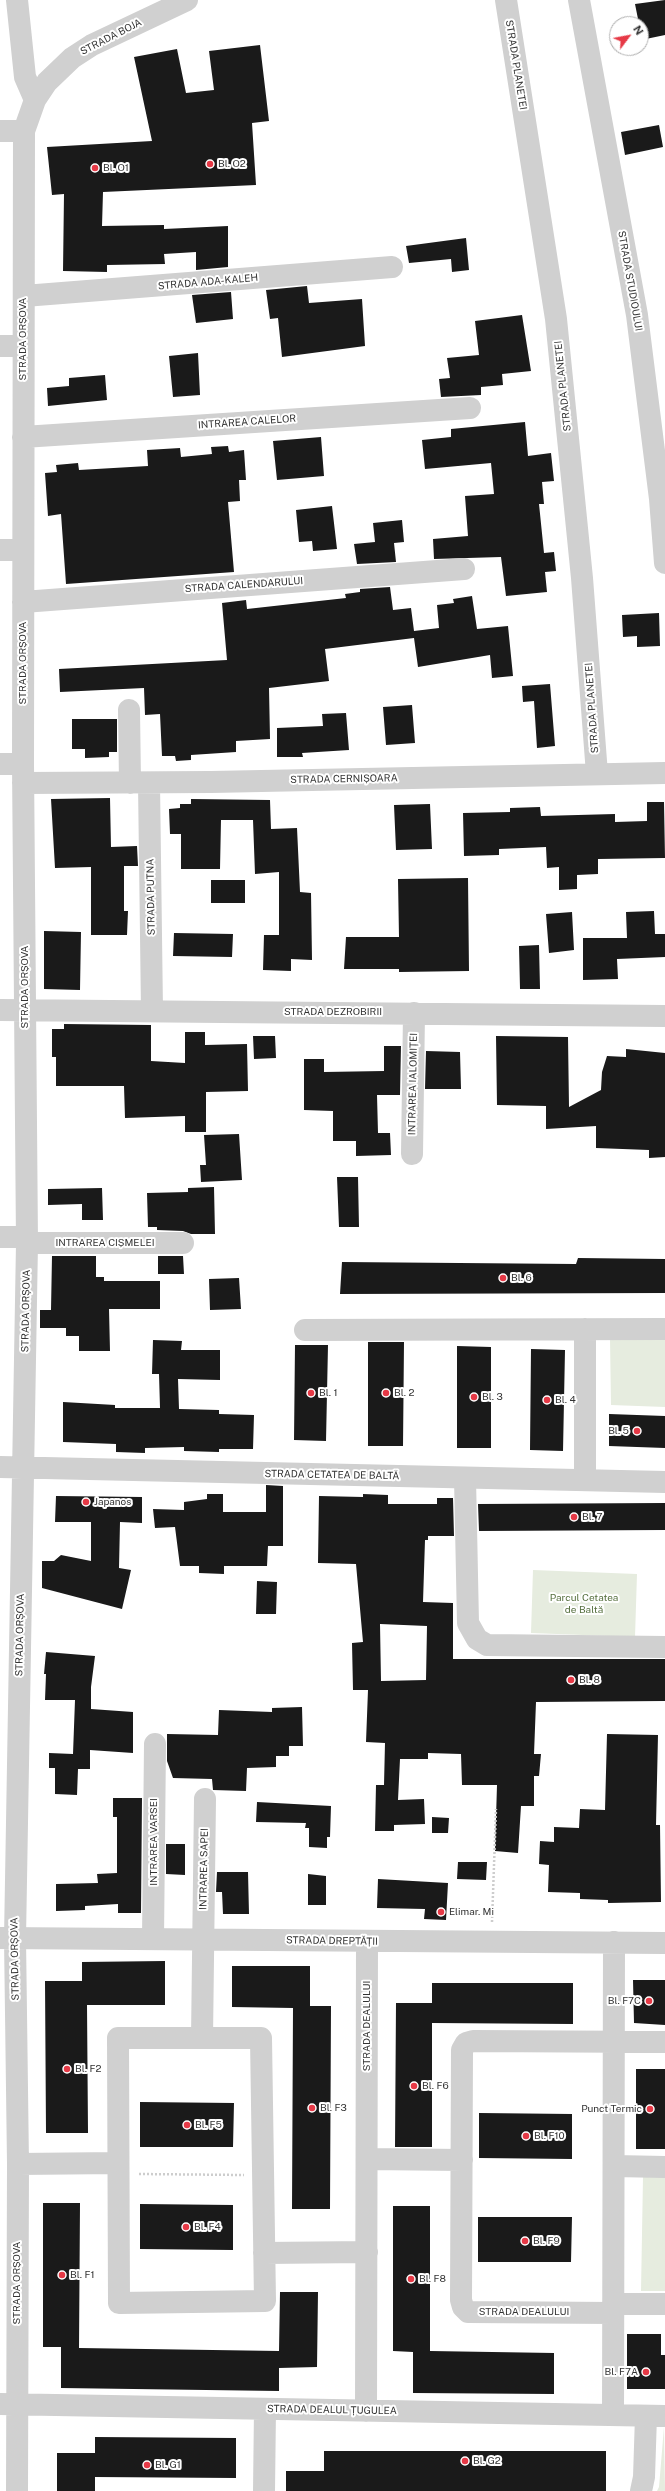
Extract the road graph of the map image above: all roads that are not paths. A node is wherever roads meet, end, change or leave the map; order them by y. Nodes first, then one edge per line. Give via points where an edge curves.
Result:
1 (17, 0) edge
2 (187, 0) edge
3 (506, 0) edge
4 (579, 0) edge
5 (35, 100) junction
6 (0, 131) edge
7 (24, 131) junction
8 (392, 267) dead end
9 (24, 296) junction
10 (0, 346) edge
11 (23, 346) junction
12 (470, 408) dead end
13 (23, 437) junction
14 (0, 550) edge
15 (24, 550) junction
16 (665, 563) edge
17 (464, 569) dead end
18 (23, 602) junction
19 (129, 710) dead end
20 (0, 764) edge
21 (665, 772) edge
22 (23, 774) junction
23 (597, 774) junction
24 (139, 783) junction
25 (0, 1010) edge
26 (25, 1010) junction
27 (152, 1011) junction
28 (414, 1013) junction
29 (665, 1016) edge
30 (412, 1154) dead end
31 (0, 1237) edge
32 (27, 1240) junction
33 (184, 1243) dead end
34 (585, 1329) junction
35 (665, 1329) edge
36 (304, 1330) dead end
37 (0, 1467) edge
38 (24, 1468) junction
39 (465, 1478) junction
40 (585, 1480) junction
41 (665, 1482) edge
42 (665, 1646) edge
43 (155, 1744) dead end
44 (205, 1799) dead end
45 (7, 1938) edge
46 (204, 1939) junction
47 (153, 1940) junction
48 (367, 1941) junction
49 (614, 1942) junction
50 (665, 1943) edge
51 (202, 2038) junction
52 (613, 2042) junction
53 (665, 2042) edge
54 (367, 2159) junction
55 (462, 2160) junction
56 (18, 2164) junction
57 (614, 2166) junction
58 (665, 2167) edge
59 (118, 2169) junction
60 (366, 2252) junction
61 (264, 2253) junction
62 (665, 2304) edge
63 (614, 2308) junction
64 (9, 2405) edge
65 (265, 2410) junction
66 (366, 2411) junction
67 (614, 2415) junction
68 (655, 2416) edge
69 (17, 2491) edge
70 (264, 2491) edge
71 (641, 2491) edge

1 - 5 street via 25,77
2 - 5 street, STRADA BOJA via 92,45 72,58 47,82
3 - 23 street, STRADA PLANETEI via 556,319 582,578
4 - 16 street, STRADA STUDIOULUI via 637,315 660,499
5 - 7 street, STRADA BOJA
6 - 7 street
7 - 9 street, STRADA ORȘOVA
8 - 9 street, STRADA ADA-KALEH
9 - 11 street, STRADA ORȘOVA
10 - 11 street
11 - 13 street, STRADA ORȘOVA
12 - 13 street, INTRAREA CALELOR
13 - 15 street, STRADA ORȘOVA
14 - 15 street
15 - 18 street, STRADA ORȘOVA
17 - 18 street, STRADA CALENDARULUI
18 - 22 street, STRADA ORȘOVA
19 - 24 street, STRADA PUTNA
20 - 22 street, STRADA CERNIȘOARA
21 - 23 street, STRADA CERNIȘOARA
22 - 24 street, STRADA CERNIȘOARA
22 - 26 street, STRADA ORȘOVA
23 - 24 street, STRADA CERNIȘOARA
24 - 27 street, STRADA PUTNA
25 - 26 street, STRADA DEZROBIRII
26 - 27 street, STRADA DEZROBIRII
26 - 32 street, STRADA ORȘOVA
27 - 28 street, STRADA DEZROBIRII
28 - 29 street, STRADA DEZROBIRII
28 - 30 street, INTRAREA IALOMIȚEI
31 - 32 street, INTRAREA CIȘMELEI
32 - 33 street, INTRAREA CIȘMELEI
32 - 38 street, STRADA ORȘOVA
34 - 35 street
34 - 36 street
34 - 40 street
37 - 38 street, STRADA CETATEA DE BALTĂ
38 - 39 street, STRADA CETATEA DE BALTĂ
38 - 45 street, STRADA ORȘOVA
39 - 40 street, STRADA CETATEA DE BALTĂ
39 - 42 street via 468,1623 477,1639 487,1645
40 - 41 street, STRADA CETATEA DE BALTĂ
43 - 47 street, INTRAREA VARSEI
44 - 46 street, INTRAREA SAPEI
45 - 47 street, STRADA DREPTĂȚII
45 - 56 street, STRADA ORȘOVA
46 - 47 street, STRADA DREPTĂȚII
46 - 48 street, STRADA DREPTĂȚII
46 - 51 street, INTRAREA SAPEI
48 - 49 street, STRADA DREPTĂȚII
48 - 54 street, STRADA DEALULUI
49 - 50 street, STRADA DREPTĂȚII
49 - 52 street
51 - 59 street via 118,2038
51 - 61 street via 261,2038
52 - 53 street
52 - 55 street, STRADA DEALULUI via 473,2041 466,2044 462,2050
52 - 57 street
54 - 55 street
54 - 60 street, STRADA DEALULUI
55 - 63 street, STRADA DEALULUI via 461,2300 468,2312
56 - 59 street
56 - 64 street, STRADA ORȘOVA
57 - 58 street
57 - 63 street
59 - 61 street via 119,2303 265,2301
60 - 61 street
60 - 66 street, STRADA DEALULUI
62 - 63 street, STRADA DEALULUI
63 - 67 street
64 - 65 street, STRADA DEALUL ȚUGULEA
64 - 69 street, STRADA ORȘOVA
65 - 66 street, STRADA DEALUL ȚUGULEA
65 - 70 street
66 - 67 street, STRADA DEALUL ȚUGULEA
67 - 68 street, STRADA DEALUL ȚUGULEA
68 - 71 street

